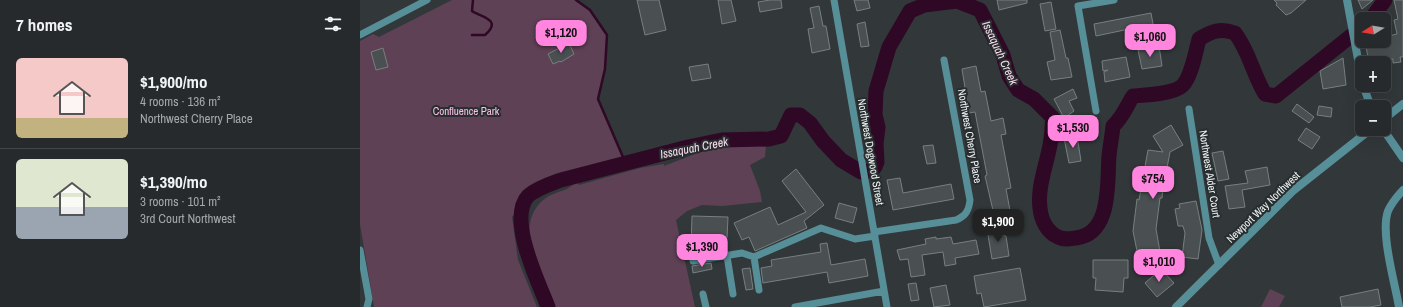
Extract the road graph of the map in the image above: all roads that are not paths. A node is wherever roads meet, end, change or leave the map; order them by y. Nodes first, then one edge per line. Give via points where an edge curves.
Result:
1 (427, 0) edge
2 (834, 0) edge
3 (1114, 0) edge
4 (1347, 0) edge
5 (360, 35) edge
6 (1356, 56) edge
7 (944, 60) dead end
8 (1403, 104) edge
9 (1189, 109) dead end
10 (1096, 111) dead end
11 (1391, 113) edge
12 (1362, 136) edge
13 (1388, 136) edge
14 (1403, 158) edge
15 (1403, 190) edge
16 (874, 234) junction
17 (360, 250) edge
18 (727, 256) junction
19 (754, 257) junction
20 (693, 261) dead end
21 (1219, 265) junction
22 (759, 290) dead end
23 (884, 291) junction
24 (703, 294) dead end
25 (734, 294) dead end
26 (367, 307) edge
27 (706, 307) edge
28 (795, 307) edge
29 (887, 307) edge
30 (1176, 307) edge
31 (1399, 307) edge

1 - 5 street
2 - 16 street, Northwest Dogwood Street
3 - 10 street via 1078,6
4 - 6 street
7 - 16 street, Northwest Cherry Place via 970,200 965,214 956,220
8 - 11 street
9 - 21 street, Northwest Alder Court via 1209,238
12 - 21 street, Newport Way Northwest via 1294,190
13 - 14 street
15 - 31 street via 1392,202 1386,220 1387,241
16 - 19 street via 855,239 821,228
16 - 23 street, Northwest Dogwood Street
17 - 26 street via 369,299
18 - 19 street via 742,253
18 - 20 street
18 - 25 street
19 - 22 street
21 - 30 street, Newport Way Northwest
23 - 28 street
23 - 29 street, Northwest Dogwood Street
24 - 27 street

